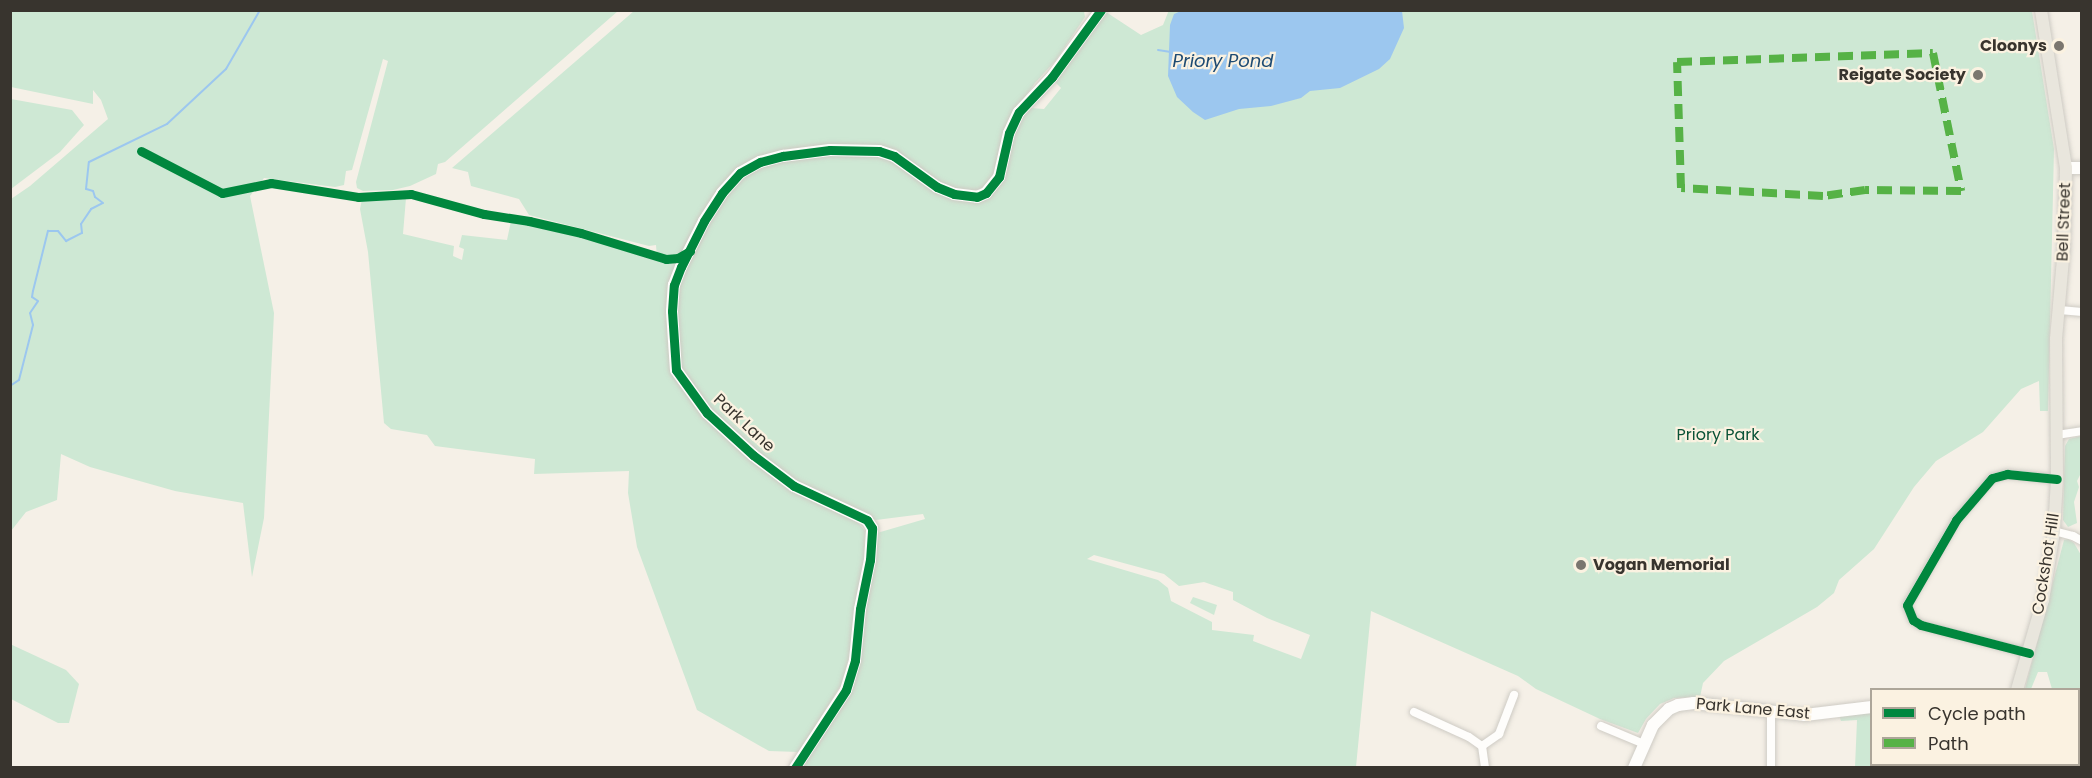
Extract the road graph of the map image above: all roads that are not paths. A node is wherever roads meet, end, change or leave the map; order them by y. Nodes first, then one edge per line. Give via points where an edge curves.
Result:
1 (1101, 10) edge
2 (2041, 10) edge
3 (2066, 168) junction
4 (2082, 168) edge
5 (2060, 310) junction
6 (2082, 312) edge
7 (2082, 431) edge
8 (2057, 435) junction
9 (2057, 479) junction
10 (2054, 531) junction
11 (2082, 541) edge
12 (2029, 653) junction
13 (2015, 687) edge
14 (1514, 695) dead end
15 (1870, 707) edge
16 (1414, 712) dead end
17 (1771, 712) junction
18 (1601, 726) dead end
19 (1644, 744) junction
20 (1482, 746) junction
21 (795, 768) edge
22 (1485, 768) edge
23 (1634, 768) edge
24 (1771, 768) edge

1 - 21 street, Park Lane via 1052,77 1019,112 1009,133 999,177 986,193 977,197 954,194 937,187 894,156 879,151 830,150 783,156 740,173 704,221 681,267 674,285 674,349 676,370 689,388 708,413 753,455 794,486 867,520 872,528 855,660 846,690
2 - 3 main road, Bell Street
3 - 4 street
3 - 5 main road, Bell Street
5 - 6 street
5 - 8 main road, Bell Street via 2056,339
7 - 8 street
8 - 9 main road, Cockshot Hill
9 - 10 main road, Cockshot Hill
9 - 12 street via 2007,474 1992,478 1956,520 1907,605 1913,620 1921,625
10 - 11 street
10 - 12 main road, Cockshot Hill via 2043,600
12 - 13 main road, Cockshot Hill
14 - 20 street via 1499,734
15 - 17 street, Park Lane East via 1810,715
16 - 20 street via 1469,736
17 - 19 street, Park Lane East via 1694,703 1678,705 1659,717
17 - 24 street
18 - 19 street
19 - 23 street, Park Lane East
20 - 22 street

